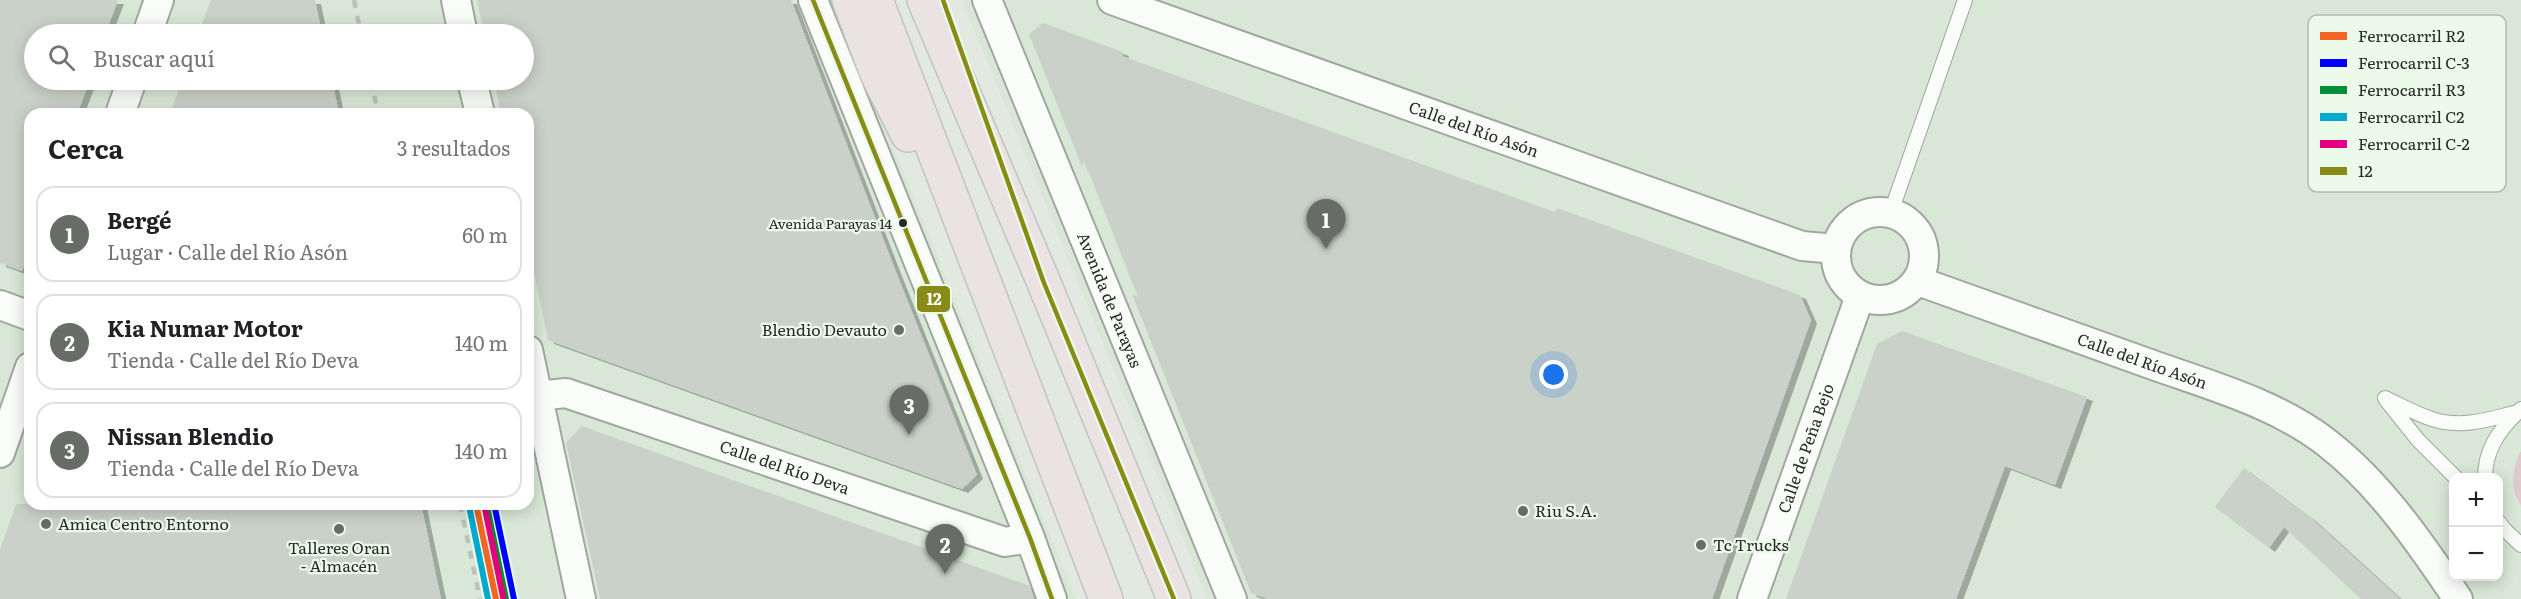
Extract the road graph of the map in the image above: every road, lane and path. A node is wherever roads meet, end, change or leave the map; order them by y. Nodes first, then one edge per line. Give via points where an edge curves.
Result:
1 (159, 0) edge
2 (456, 0) edge
3 (813, 0) edge
4 (849, 0) edge
5 (876, 0) edge
6 (924, 0) edge
7 (943, 0) edge
8 (1112, 0) edge
9 (1965, 0) edge
10 (995, 6) edge
11 (151, 24) edge
12 (461, 24) edge
13 (128, 90) edge
14 (474, 90) edge
15 (122, 108) edge
16 (479, 108) edge
17 (1891, 212) junction
18 (1836, 249) junction
19 (1917, 281) junction
20 (1044, 283) junction
21 (1860, 296) junction
22 (993, 303) junction
23 (0, 305) edge
24 (24, 314) edge
25 (534, 381) edge
26 (24, 384) edge
27 (537, 396) junction
28 (2520, 410) edge
29 (0, 453) edge
30 (2452, 473) edge
31 (2486, 473) edge
32 (2503, 527) edge
33 (1029, 538) junction
34 (2519, 544) edge
35 (581, 599) edge
36 (1052, 599) edge
37 (1106, 599) edge
38 (1174, 599) edge
39 (1232, 599) edge
40 (1752, 599) edge
41 (2458, 599) edge

1 - 11 street
2 - 12 street
3 - 33 street
4 - 22 highway via 877,74
5 - 22 highway
6 - 20 highway
7 - 20 highway
8 - 18 street, Calle del Río Asón via 1802,246
9 - 17 lane
10 - 39 street, Avenida de Parayas
13 - 15 street
14 - 16 street
17 - 18 street via 1859,216 1846,228
17 - 19 street via 1908,220 1921,236 1925,260
18 - 21 street via 1840,274
19 - 21 street via 1897,298 1882,301
19 - 41 street, Calle del Río Asón via 2259,405 2298,424 2355,468 2397,515
20 - 38 highway
21 - 40 street, Calle de Peña Bejo
22 - 37 highway
23 - 24 street
25 - 27 street
26 - 29 street
27 - 33 street, Calle del Río Deva via 566,393 1005,542
27 - 35 street
28 - 30 lane via 2472,423 2445,422 2385,398 2418,440
28 - 31 lane via 2491,446
32 - 34 lane
33 - 36 street

